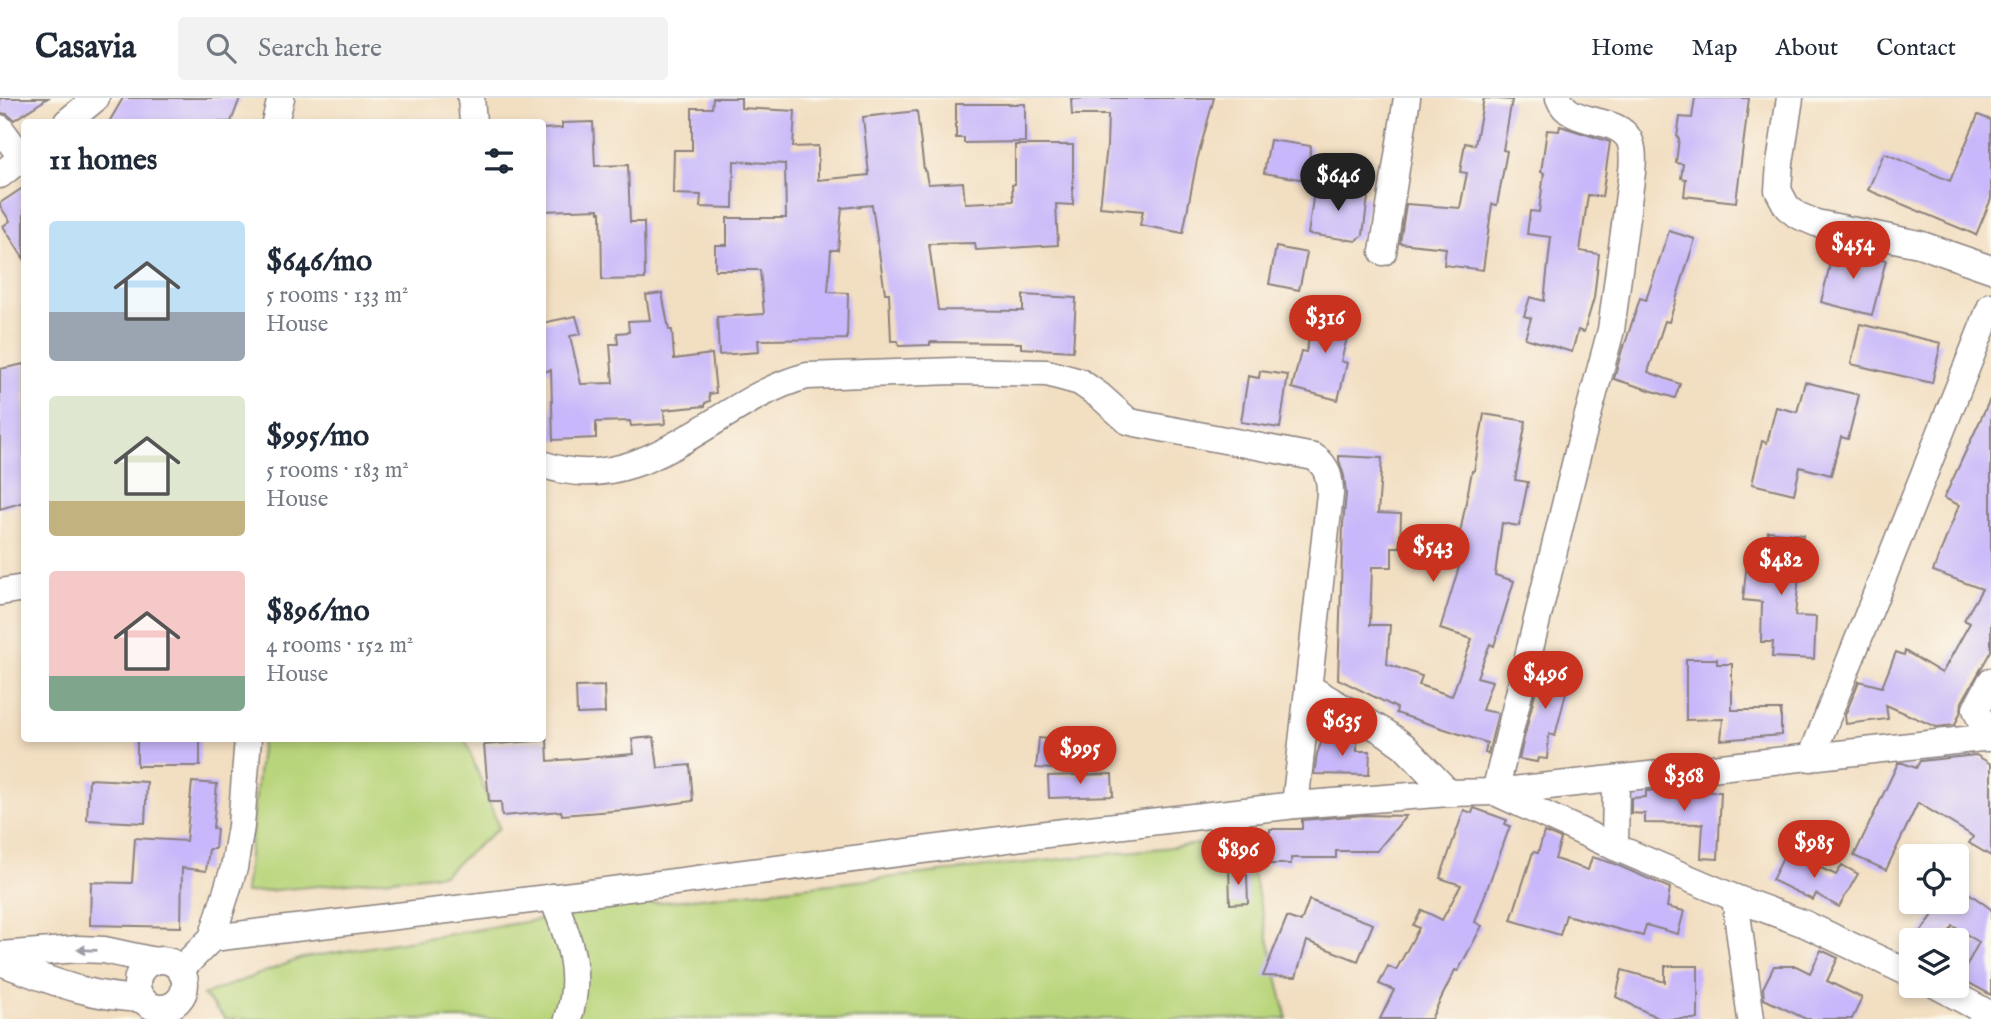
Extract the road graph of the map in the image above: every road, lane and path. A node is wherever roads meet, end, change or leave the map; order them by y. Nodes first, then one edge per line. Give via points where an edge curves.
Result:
1 (96, 98) edge
2 (281, 98) edge
3 (471, 98) edge
4 (1407, 98) edge
5 (1559, 98) edge
6 (1790, 98) edge
7 (71, 119) edge
8 (276, 119) edge
9 (473, 119) edge
10 (0, 128) edge
11 (21, 154) edge
12 (21, 159) edge
13 (0, 175) edge
14 (1383, 252) dead end
15 (1991, 269) edge
16 (1991, 306) edge
17 (546, 465) edge
18 (21, 588) edge
19 (0, 592) edge
20 (1991, 681) edge
21 (1308, 687) junction
22 (1989, 738) edge
23 (248, 742) edge
24 (1811, 758) junction
25 (1616, 779) junction
26 (1495, 792) junction
27 (1449, 793) junction
28 (1295, 805) junction
29 (1615, 847) junction
30 (552, 897) junction
31 (1735, 898) junction
32 (212, 938) junction
33 (0, 955) edge
34 (155, 961) junction
35 (0, 962) edge
36 (1899, 968) edge
37 (180, 970) junction
38 (1960, 998) edge
39 (164, 1010) edge
40 (1991, 1015) edge
41 (568, 1019) edge
42 (1751, 1019) edge

1 - 7 street
2 - 8 street
3 - 9 street
4 - 14 street
5 - 26 street via 1571,114 1629,138 1632,172 1611,330
6 - 15 street via 1778,190 1797,215 1919,244
10 - 11 street
12 - 13 street
16 - 24 street
17 - 21 street via 577,473 633,464 770,390 807,376 1007,371 1071,378 1135,424 1307,455 1324,467 1330,494
18 - 19 street
20 - 22 street via 1976,709
21 - 27 street via 1404,746
21 - 28 street
22 - 24 street
23 - 32 street via 242,826
24 - 25 street
25 - 26 street
25 - 29 street
26 - 27 street
26 - 29 street
27 - 28 street
28 - 30 street
29 - 31 street
30 - 32 street
30 - 41 street via 572,951
31 - 36 street via 1805,924
31 - 42 street
32 - 37 street
34 -> 33 street via 78,949
34 - 37 street
34 - 39 street via 140,972 138,990
35 - 39 street via 68,988
37 - 39 street via 185,988 182,996
38 - 40 street

